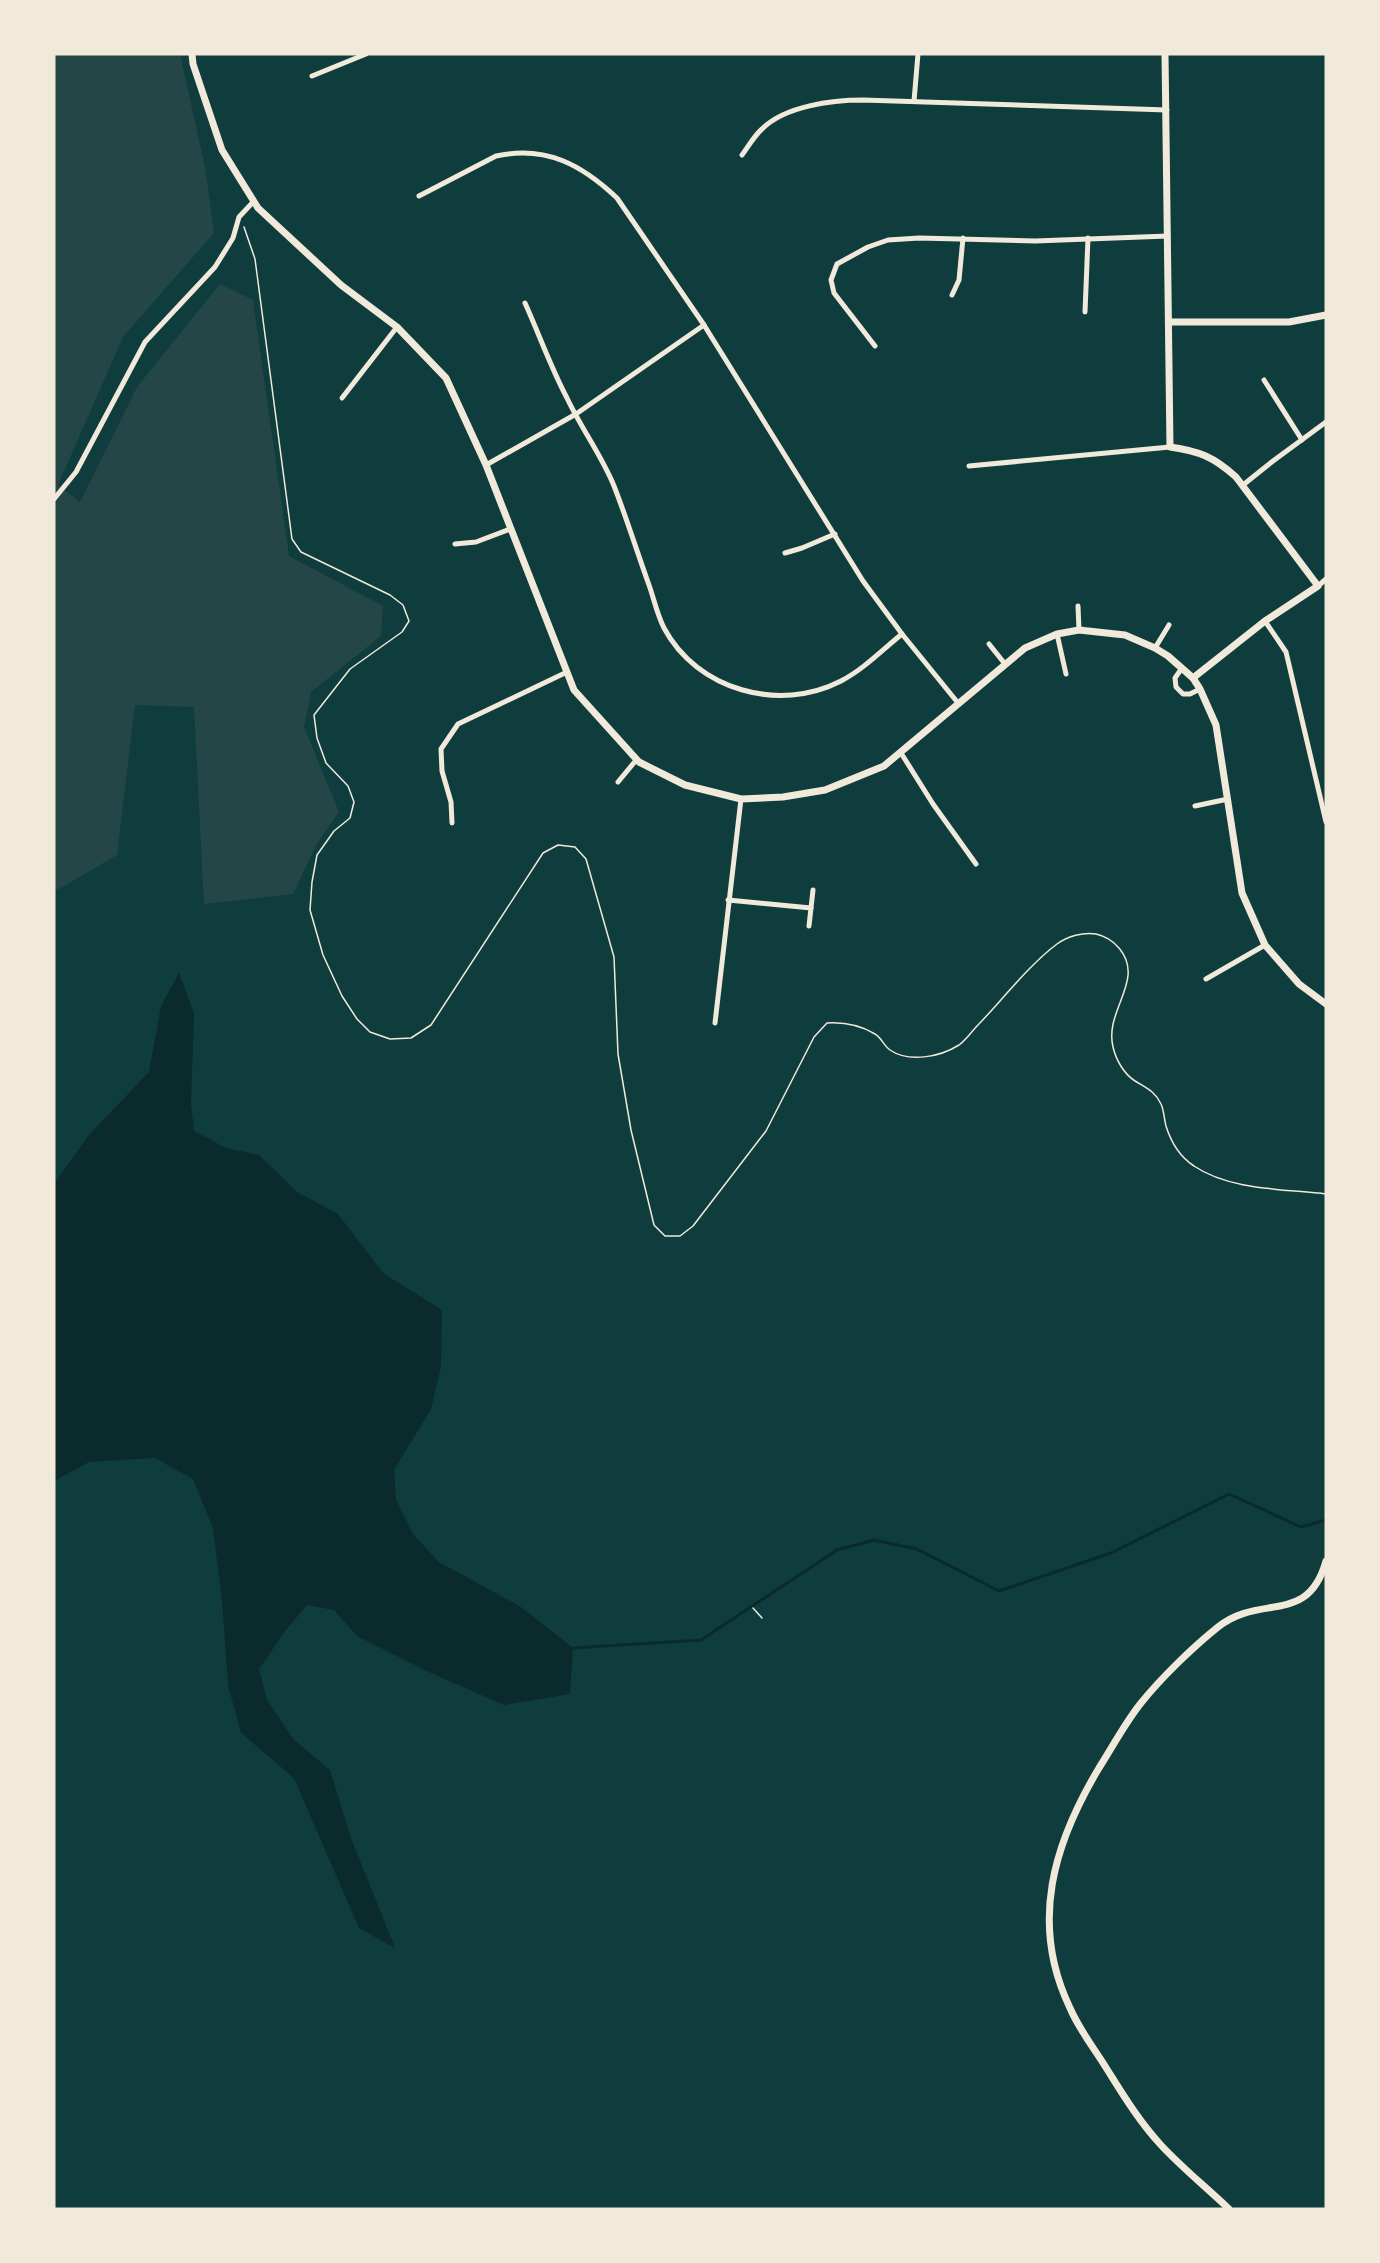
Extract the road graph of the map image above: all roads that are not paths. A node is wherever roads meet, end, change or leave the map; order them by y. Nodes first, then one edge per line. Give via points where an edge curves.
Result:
1 (192, 54) edge
2 (366, 54) edge
3 (918, 54) edge
4 (1166, 54) edge
5 (312, 76) dead end
6 (914, 101) junction
7 (1167, 110) junction
8 (742, 155) dead end
9 (419, 196) dead end
10 (254, 201) junction
11 (1168, 236) junction
12 (963, 238) junction
13 (1088, 238) junction
14 (952, 295) dead end
15 (525, 303) dead end
16 (1085, 312) dead end
17 (1326, 315) edge
18 (1169, 322) junction
19 (704, 325) junction
20 (397, 327) junction
21 (875, 346) dead end
22 (1264, 380) dead end
23 (342, 398) dead end
24 (576, 414) junction
25 (1326, 422) edge
26 (1302, 440) junction
27 (1170, 447) junction
28 (486, 465) junction
29 (969, 466) dead end
30 (1243, 485) junction
31 (54, 499) edge
32 (510, 529) junction
33 (835, 534) junction
34 (455, 544) dead end
35 (785, 553) dead end
36 (1326, 579) edge
37 (1318, 585) junction
38 (1078, 606) dead end
39 (1265, 621) junction
40 (1169, 625) dead end
41 (1079, 630) junction
42 (902, 634) junction
43 (1057, 634) junction
44 (989, 644) dead end
45 (1155, 648) junction
46 (1005, 664) junction
47 (1182, 668) junction
48 (567, 672) junction
49 (1066, 674) dead end
50 (1194, 678) junction
51 (1200, 689) junction
52 (958, 703) junction
53 (901, 753) junction
54 (637, 759) junction
55 (618, 782) dead end
56 (741, 798) junction
57 (1228, 799) junction
58 (1195, 806) dead end
59 (1326, 822) edge
60 (452, 823) dead end
61 (976, 864) dead end
62 (813, 890) dead end
63 (728, 900) junction
64 (811, 908) junction
65 (809, 926) dead end
66 (1265, 945) junction
67 (1206, 979) dead end
68 (1326, 1004) edge
69 (715, 1023) dead end
70 (1326, 1561) edge
71 (1229, 2209) edge

1 - 10 street via 222,150
2 - 5 street
3 - 6 street
4 - 7 street
6 - 7 street
6 - 8 street via 850,100 811,105 762,128
7 - 11 street
9 - 19 street via 496,156 530,153 569,162 617,198
10 - 20 street via 340,285
10 - 31 street via 239,217 233,238 215,267 145,342 76,472
11 - 13 street
11 - 18 street
12 - 13 street
12 - 14 street via 959,280
12 - 21 street via 888,240 837,264 831,276 832,289
13 - 16 street
15 - 24 street
17 - 18 street via 1289,322
18 - 27 street
19 - 24 street
19 - 33 street
20 - 23 street
20 - 28 street via 446,378
22 - 26 street
24 - 28 street
24 - 42 street via 614,484 663,625 681,652 705,673 754,693 806,693 852,674
25 - 26 street
26 - 30 street
27 - 29 street
27 - 30 street via 1196,451 1212,459
28 - 32 street
30 - 37 street
32 - 34 street via 476,542
32 - 48 street
33 - 35 street
33 - 42 street
36 - 37 street
37 - 39 street
38 - 41 street
39 - 50 street
39 - 59 street via 1286,652
40 - 45 street
41 - 43 street
41 - 45 street via 1125,635
42 - 52 street
43 - 46 street via 1025,648
43 - 49 street
44 - 46 street
45 - 47 street
46 - 52 street
47 - 50 street
47 - 51 street via 1175,678 1176,687 1183,694
48 - 54 street via 574,690
48 - 60 street via 458,724 441,749
50 - 51 street
51 - 57 street via 1216,725
52 - 53 street
53 - 56 street via 884,766 825,790
53 - 61 street
54 - 55 street
54 - 56 street via 685,784
56 - 63 street
57 - 58 street
57 - 66 street via 1242,893
62 - 64 street
63 - 64 street
63 - 69 street
64 - 65 street
66 - 67 street
66 - 68 street via 1299,984
70 - 71 street via 1318,1584 1306,1597 1246,1612 1224,1623 1142,1702 1075,1811 1052,1883 1054,1961 1076,2020 1152,2135

